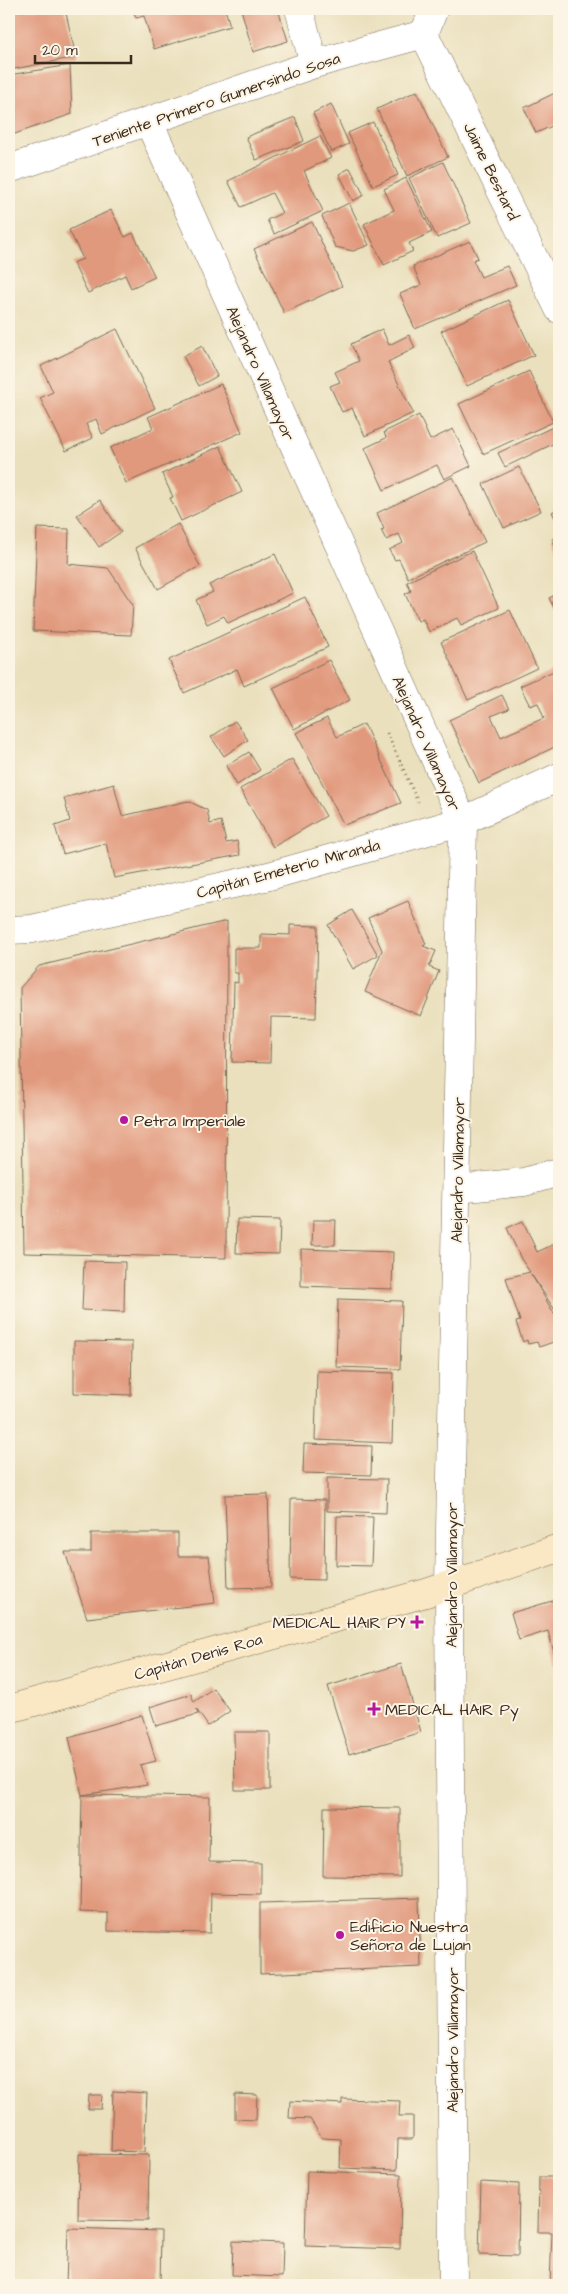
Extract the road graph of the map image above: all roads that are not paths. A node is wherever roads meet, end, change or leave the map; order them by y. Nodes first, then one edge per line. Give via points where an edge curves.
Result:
1 (299, 9) edge
2 (434, 9) edge
3 (424, 34) junction
4 (314, 64) junction
5 (149, 122) junction
6 (9, 169) edge
7 (559, 309) edge
8 (559, 777) edge
9 (463, 821) junction
10 (9, 930) edge
11 (559, 1172) edge
12 (457, 1188) junction
13 (559, 1548) edge
14 (449, 1586) junction
15 (9, 1709) edge
16 (453, 2285) edge

1 - 4 street
2 - 3 street
3 - 4 street, Teniente Primero Gumersindo Sosa
3 - 7 street, Jaime Bestard
4 - 5 street, Teniente Primero Gumersindo Sosa
5 - 6 street, Teniente Primero Gumersindo Sosa
5 - 9 street, Alejandro Villamayor
8 - 9 street, Capitán Emeterio Miranda
9 - 10 street, Capitán Emeterio Miranda via 269,876 32,929
9 - 12 street, Alejandro Villamayor
11 - 12 street via 524,1182
12 - 14 street, Alejandro Villamayor
13 - 14 main road, Capitán Denis Roa
14 - 15 main road, Capitán Denis Roa
14 - 16 street, Alejandro Villamayor

